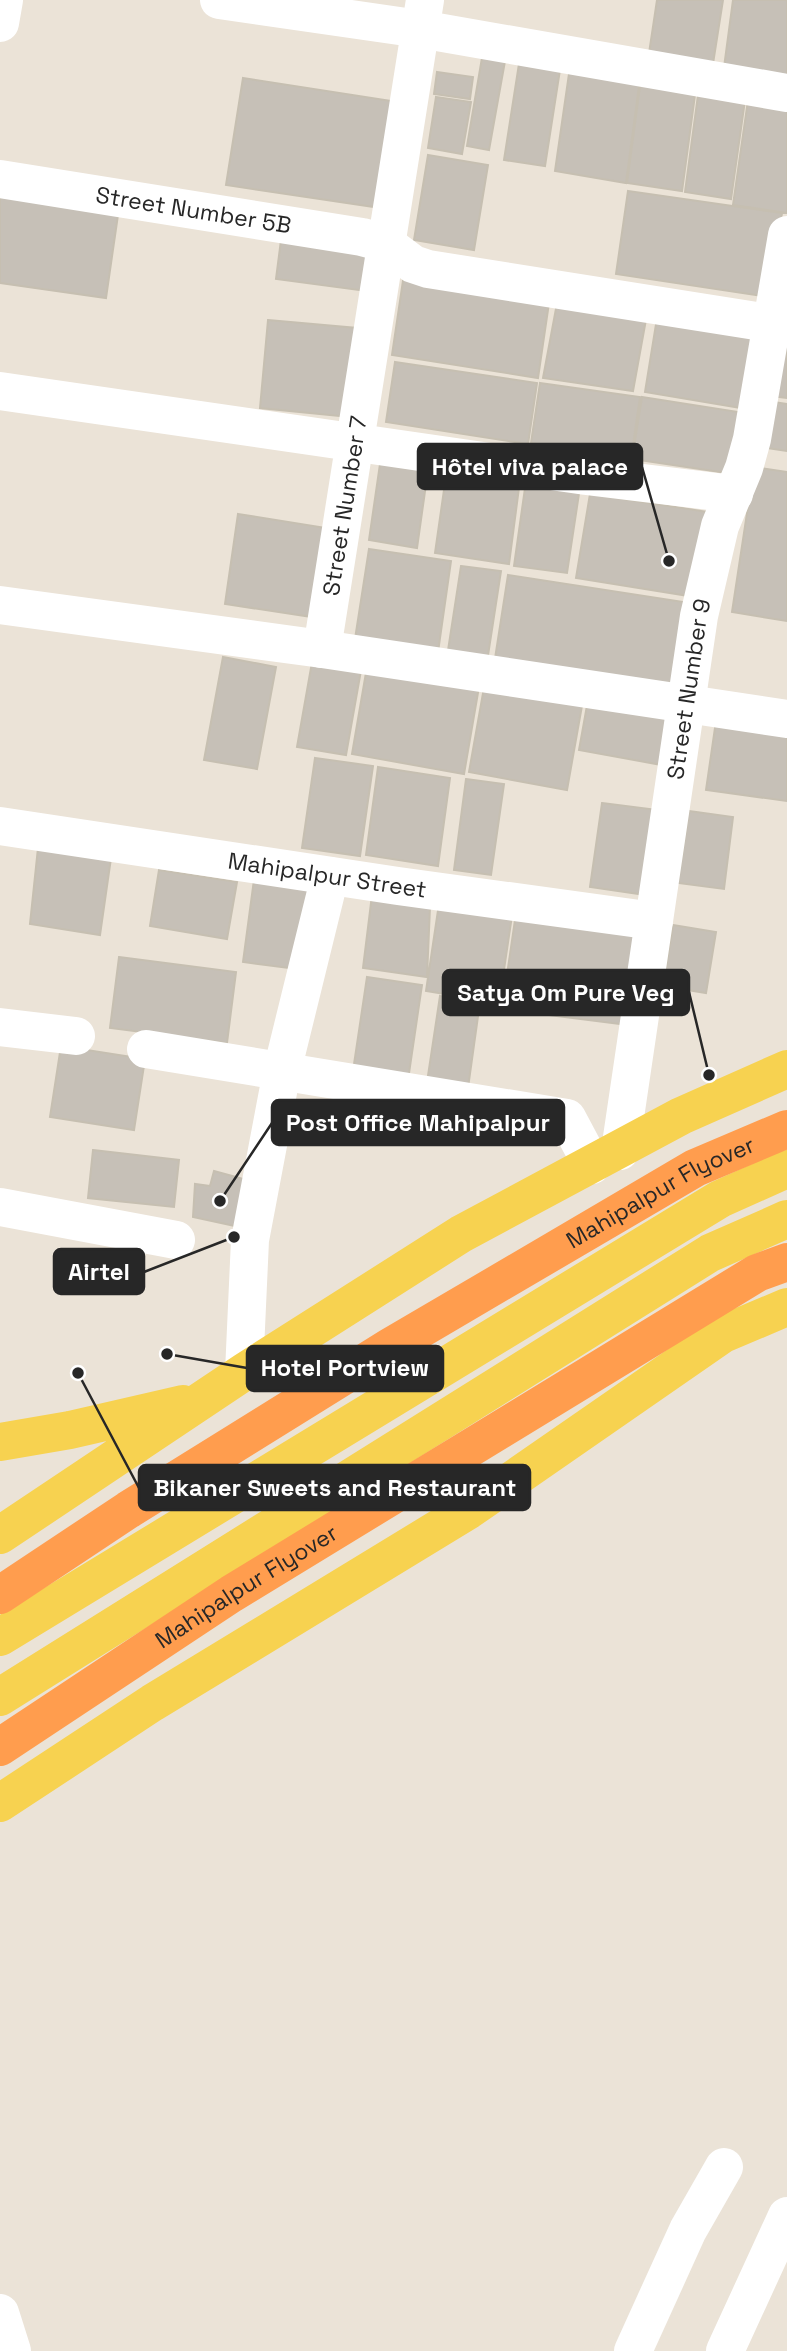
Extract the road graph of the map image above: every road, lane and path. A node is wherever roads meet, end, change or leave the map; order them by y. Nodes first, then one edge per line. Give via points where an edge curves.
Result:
1 (4, 0) edge
2 (219, 0) edge
3 (422, 15) edge
4 (0, 23) edge
5 (787, 93) edge
6 (0, 179) edge
7 (787, 235) edge
8 (385, 243) junction
9 (780, 325) edge
10 (0, 391) edge
11 (355, 442) junction
12 (734, 494) junction
13 (0, 605) edge
14 (322, 649) junction
15 (685, 703) junction
16 (787, 719) edge
17 (0, 826) edge
18 (330, 876) junction
19 (654, 921) junction
20 (0, 1027) edge
21 (76, 1036) dead end
22 (146, 1049) dead end
23 (787, 1069) edge
24 (282, 1071) junction
25 (787, 1129) edge
26 (606, 1158) junction
27 (787, 1169) edge
28 (0, 1207) edge
29 (787, 1219) edge
30 (176, 1240) dead end
31 (787, 1262) edge
32 (787, 1307) edge
33 (239, 1376) junction
34 (0, 1442) edge
35 (0, 1535) edge
36 (0, 1595) edge
37 (0, 1639) edge
38 (42, 1671) junction
39 (0, 1698) edge
40 (0, 1707) edge
41 (118, 1725) junction
42 (0, 1747) edge
43 (74, 1755) junction
44 (0, 1803) edge
45 (724, 2167) dead end
46 (787, 2216) edge
47 (0, 2314) edge
48 (12, 2351) edge
49 (633, 2351) edge
50 (725, 2351) edge

1 - 4 street
2 - 3 street
3 - 5 street
3 - 8 street, Street Number 7
6 - 8 street, Street Number 5B
7 - 9 street, Street Number 9
8 - 9 street via 428,269
8 - 11 street, Street Number 7
9 - 12 street, Street Number 9
10 - 11 street
11 - 12 street
11 - 14 street, Street Number 7
12 - 15 street, Street Number 9 via 709,565
13 - 14 street
14 - 15 street
15 - 16 street
15 - 19 street, Street Number 9
17 - 18 street, Mahipalpur Street
18 - 19 street, Mahipalpur Street
18 - 24 street
19 - 26 street, Street Number 9
20 - 21 street
22 - 24 street
23 - 26 main road via 681,1116
24 - 26 street via 567,1118
24 - 33 street via 250,1240
25 - 36 highway, Mahipalpur Flyover via 695,1168 390,1346
26 - 33 main road via 461,1234
27 - 37 main road via 720,1199
28 - 30 street
29 - 38 main road via 710,1253
31 - 42 highway, Mahipalpur Flyover via 757,1273 267,1572
32 - 41 main road via 723,1334 469,1510
33 - 34 main road via 189,1402
33 - 35 main road
37 - 38 main road
38 - 39 main road
38 - 41 main road
40 - 43 main road
41 - 43 main road
43 - 44 main road
45 - 49 street via 688,2230
46 - 50 street
47 - 48 street

